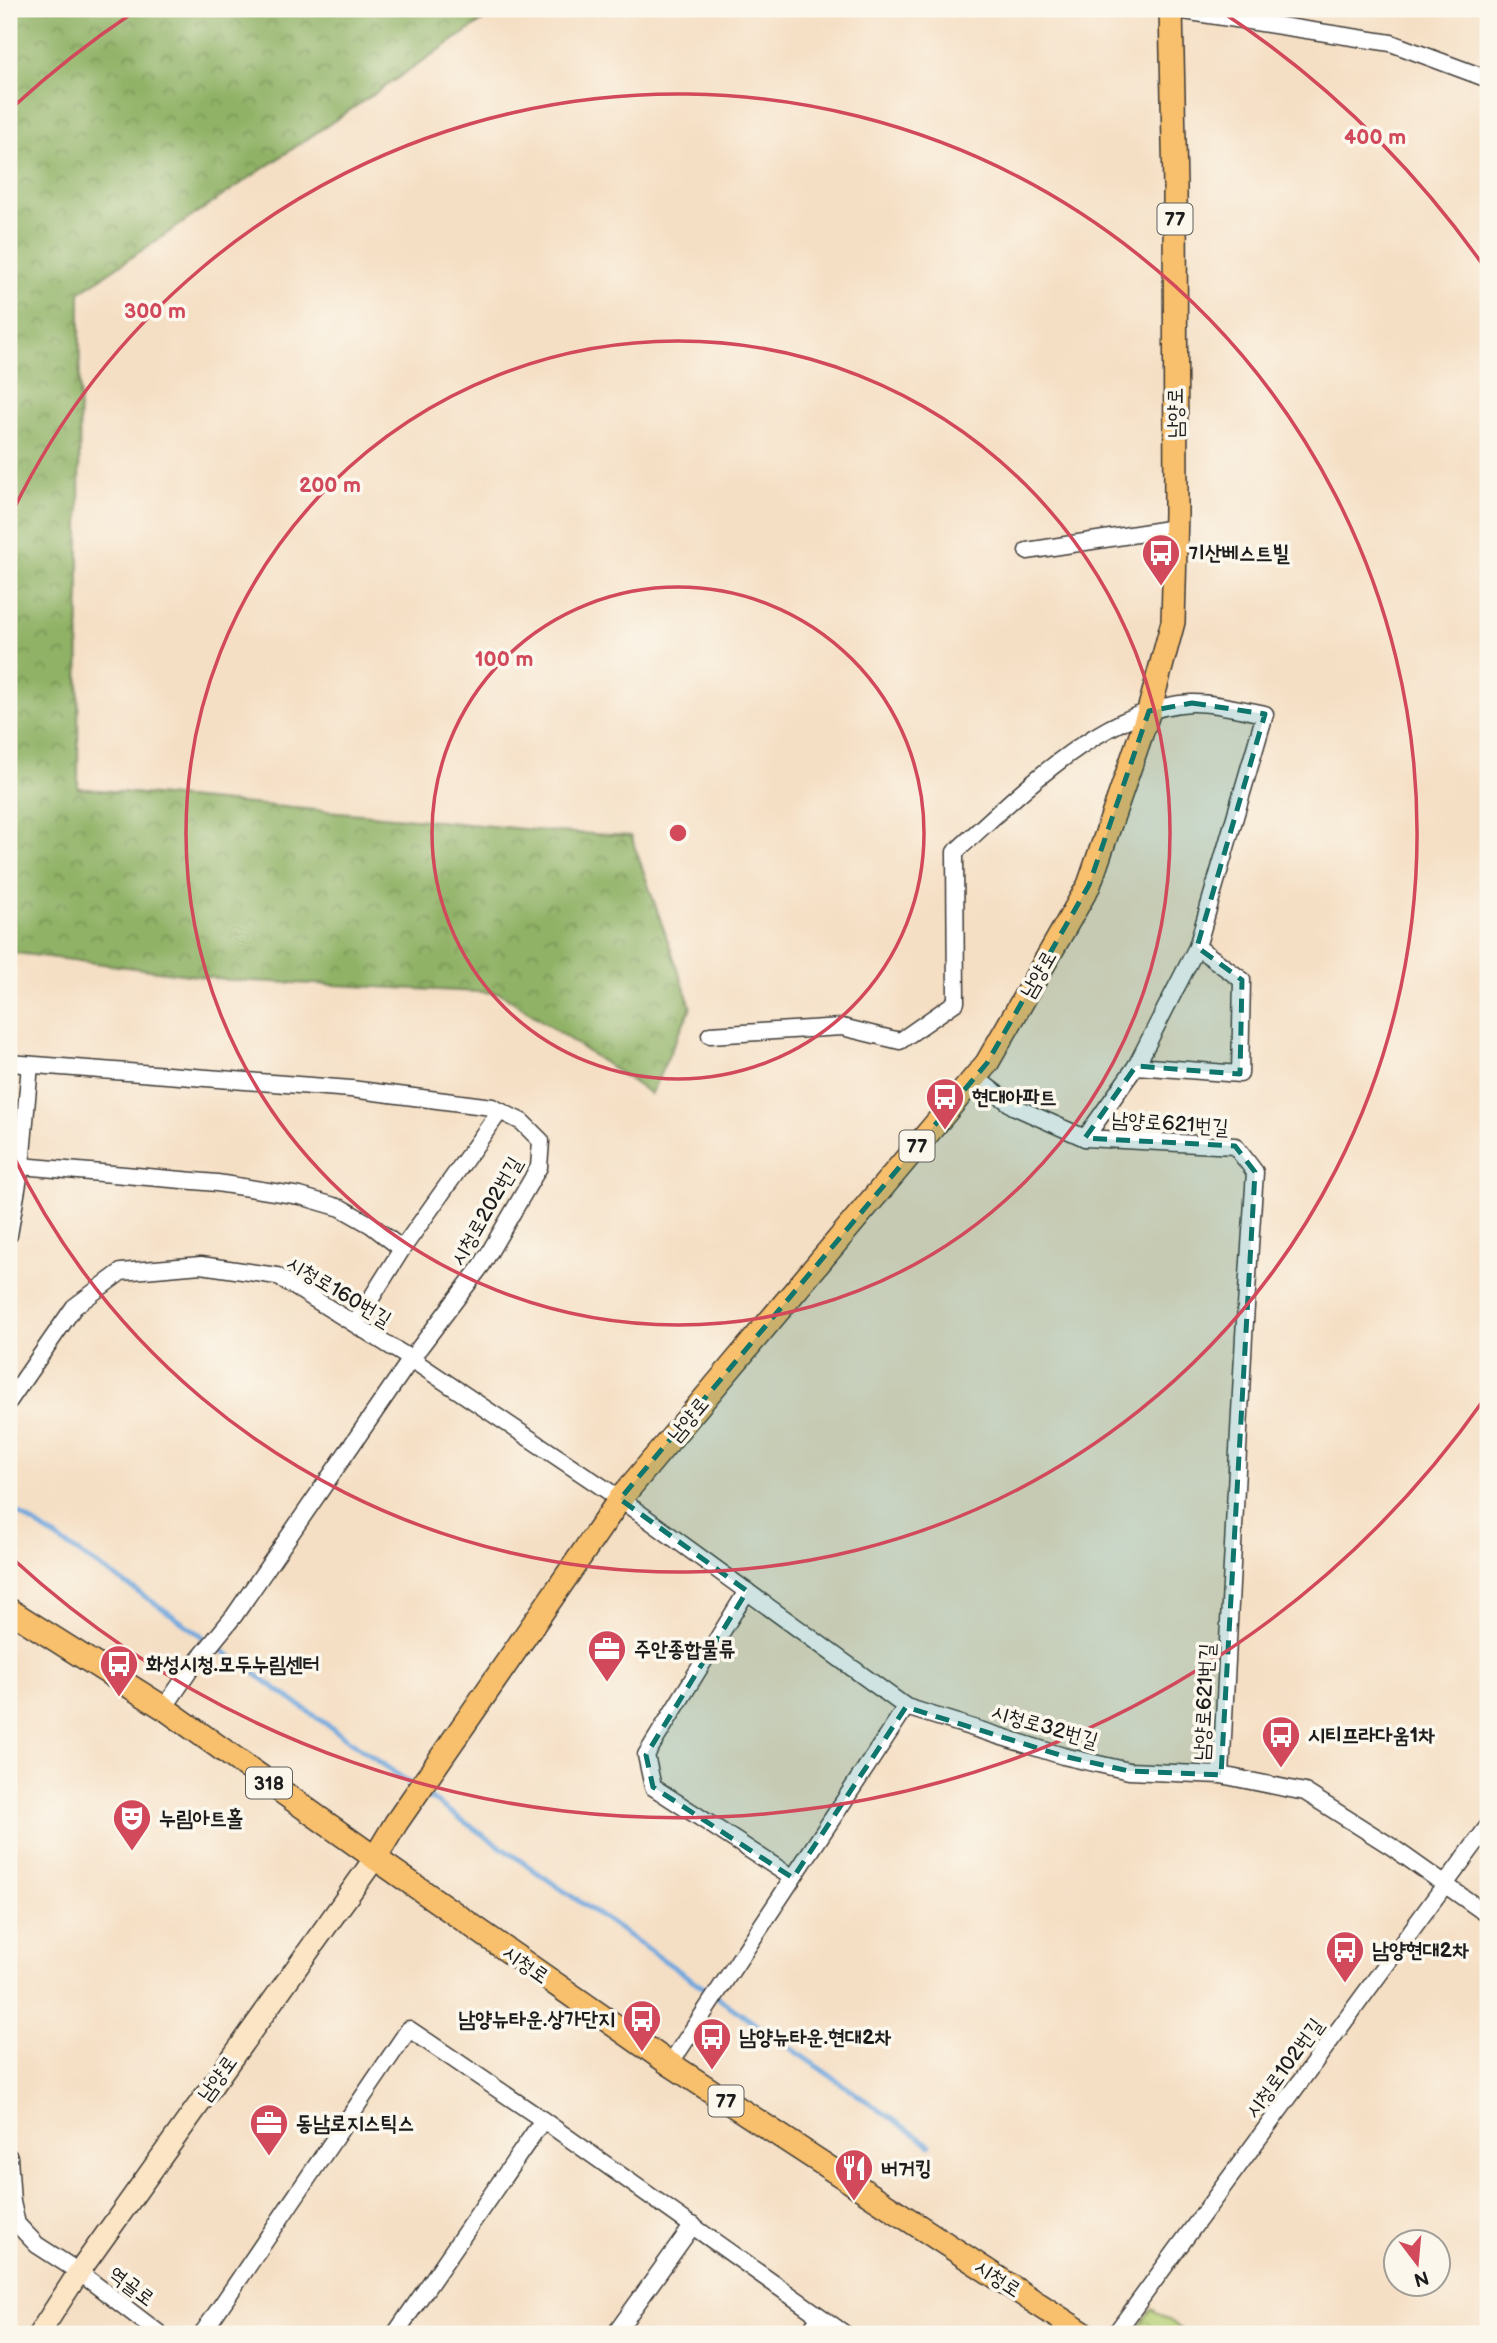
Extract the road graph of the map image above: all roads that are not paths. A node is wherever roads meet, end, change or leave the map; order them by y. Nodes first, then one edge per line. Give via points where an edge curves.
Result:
1 (1171, 9) edge
2 (1488, 79) edge
3 (1175, 528) junction
4 (1027, 551) dead end
5 (1149, 711) junction
6 (1197, 947) junction
7 (710, 1035) dead end
8 (9, 1063) edge
9 (30, 1065) junction
10 (1136, 1066) junction
11 (975, 1077) junction
12 (500, 1111) junction
13 (1085, 1138) junction
14 (15, 1165) edge
15 (9, 1235) edge
16 (402, 1249) junction
17 (355, 1324) junction
18 (411, 1359) junction
19 (9, 1401) edge
20 (620, 1499) junction
21 (747, 1591) junction
22 (9, 1610) edge
23 (906, 1707) junction
24 (164, 1708) junction
25 (1221, 1775) junction
26 (1488, 1826) edge
27 (374, 1858) junction
28 (793, 1878) junction
29 (1444, 1884) junction
30 (1488, 1915) edge
31 (670, 2064) junction
32 (543, 2120) junction
33 (9, 2157) edge
34 (693, 2225) junction
35 (79, 2272) junction
36 (819, 2317) junction
37 (39, 2334) edge
38 (160, 2334) edge
39 (201, 2334) edge
40 (395, 2334) edge
41 (615, 2334) edge
42 (808, 2334) edge
43 (845, 2334) edge
44 (1084, 2334) edge
45 (1115, 2334) edge

1 - 2 street via 1391,43
1 - 3 main road, 남양로 / 77
3 - 4 street
3 - 5 main road, 남양로 / 77 via 1173,622
5 - 6 street via 1192,703 1265,714
5 - 7 street via 1092,737 955,852 956,1002 900,1041 842,1027
5 - 11 main road, 남양로 / 77 via 1089,885
6 - 10 street, 남양로621번길
6 - 10 street via 1242,980 1240,1074
8 - 9 street, 시청로202번길
9 - 12 street, 시청로202번길 via 351,1089
9 - 14 street
10 - 13 street, 남양로621번길
11 - 13 street via 1013,1106
11 - 20 main road, 남양로 / 77
12 - 16 street
12 - 18 street, 시청로202번길 via 522,1122 541,1141 539,1167 482,1265
13 - 25 street, 남양로621번길 via 1235,1146 1255,1172
14 - 15 street
14 - 16 street via 300,1196 341,1208
16 - 17 street
17 - 18 street, 시청로160번길
17 - 19 street, 시청로160번길 via 277,1276 201,1265 121,1272 74,1307
18 - 20 street, 시청로160번길
18 - 24 street, 시청로202번길 via 234,1616
20 - 21 street, 시청로32번길
20 - 27 main road, 남양로 / 77
21 - 23 street, 시청로32번길
21 - 28 street via 646,1755 653,1787
22 - 24 main road, 시청로 / 318
23 - 25 street, 시청로32번길 via 1103,1765
23 - 28 street
24 - 27 main road, 시청로 / 318
25 - 29 street, 시청로32번길 via 1305,1792
26 - 29 street, 시청로102번길
27 - 31 main road, 시청로 / 77
27 - 35 main road, 남양로
28 - 31 street
29 - 30 street, 시청로32번길
29 - 45 street, 시청로102번길
31 - 44 main road, 시청로 / 77
32 - 34 street
32 - 39 street via 409,2029
32 - 40 street
33 - 35 street, 역골로 via 17,2224 37,2245
34 - 36 street
34 - 41 street
35 - 37 main road, 남양로
35 - 38 street, 역골로
36 - 42 street
36 - 43 street

